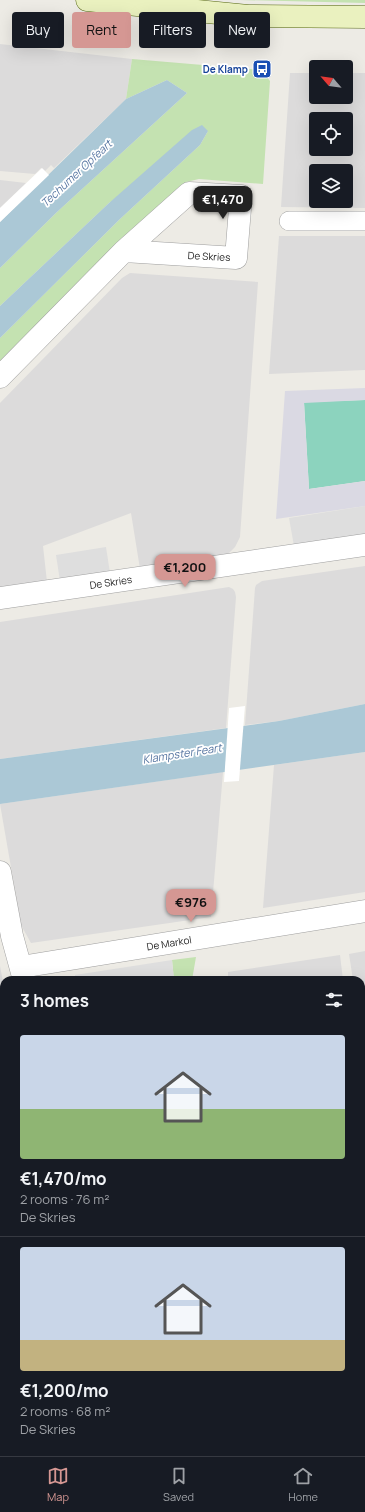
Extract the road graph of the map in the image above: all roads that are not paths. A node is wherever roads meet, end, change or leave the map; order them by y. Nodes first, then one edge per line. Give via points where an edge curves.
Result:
1 (87, 0) edge
2 (158, 4) edge
3 (365, 17) edge
4 (289, 221) dead end
5 (365, 221) edge
6 (124, 251) junction
7 (0, 377) edge
8 (365, 546) edge
9 (0, 598) edge
10 (0, 872) edge
11 (365, 911) edge
12 (23, 974) edge

1 - 2 street
2 - 3 street via 248,16
4 - 5 lane
6 - 6 street, De Skries via 190,193 241,196 236,258
6 - 7 street, De Skries
8 - 9 street, De Skries
10 - 12 street, De Markol via 12,936
11 - 12 street, De Markol

